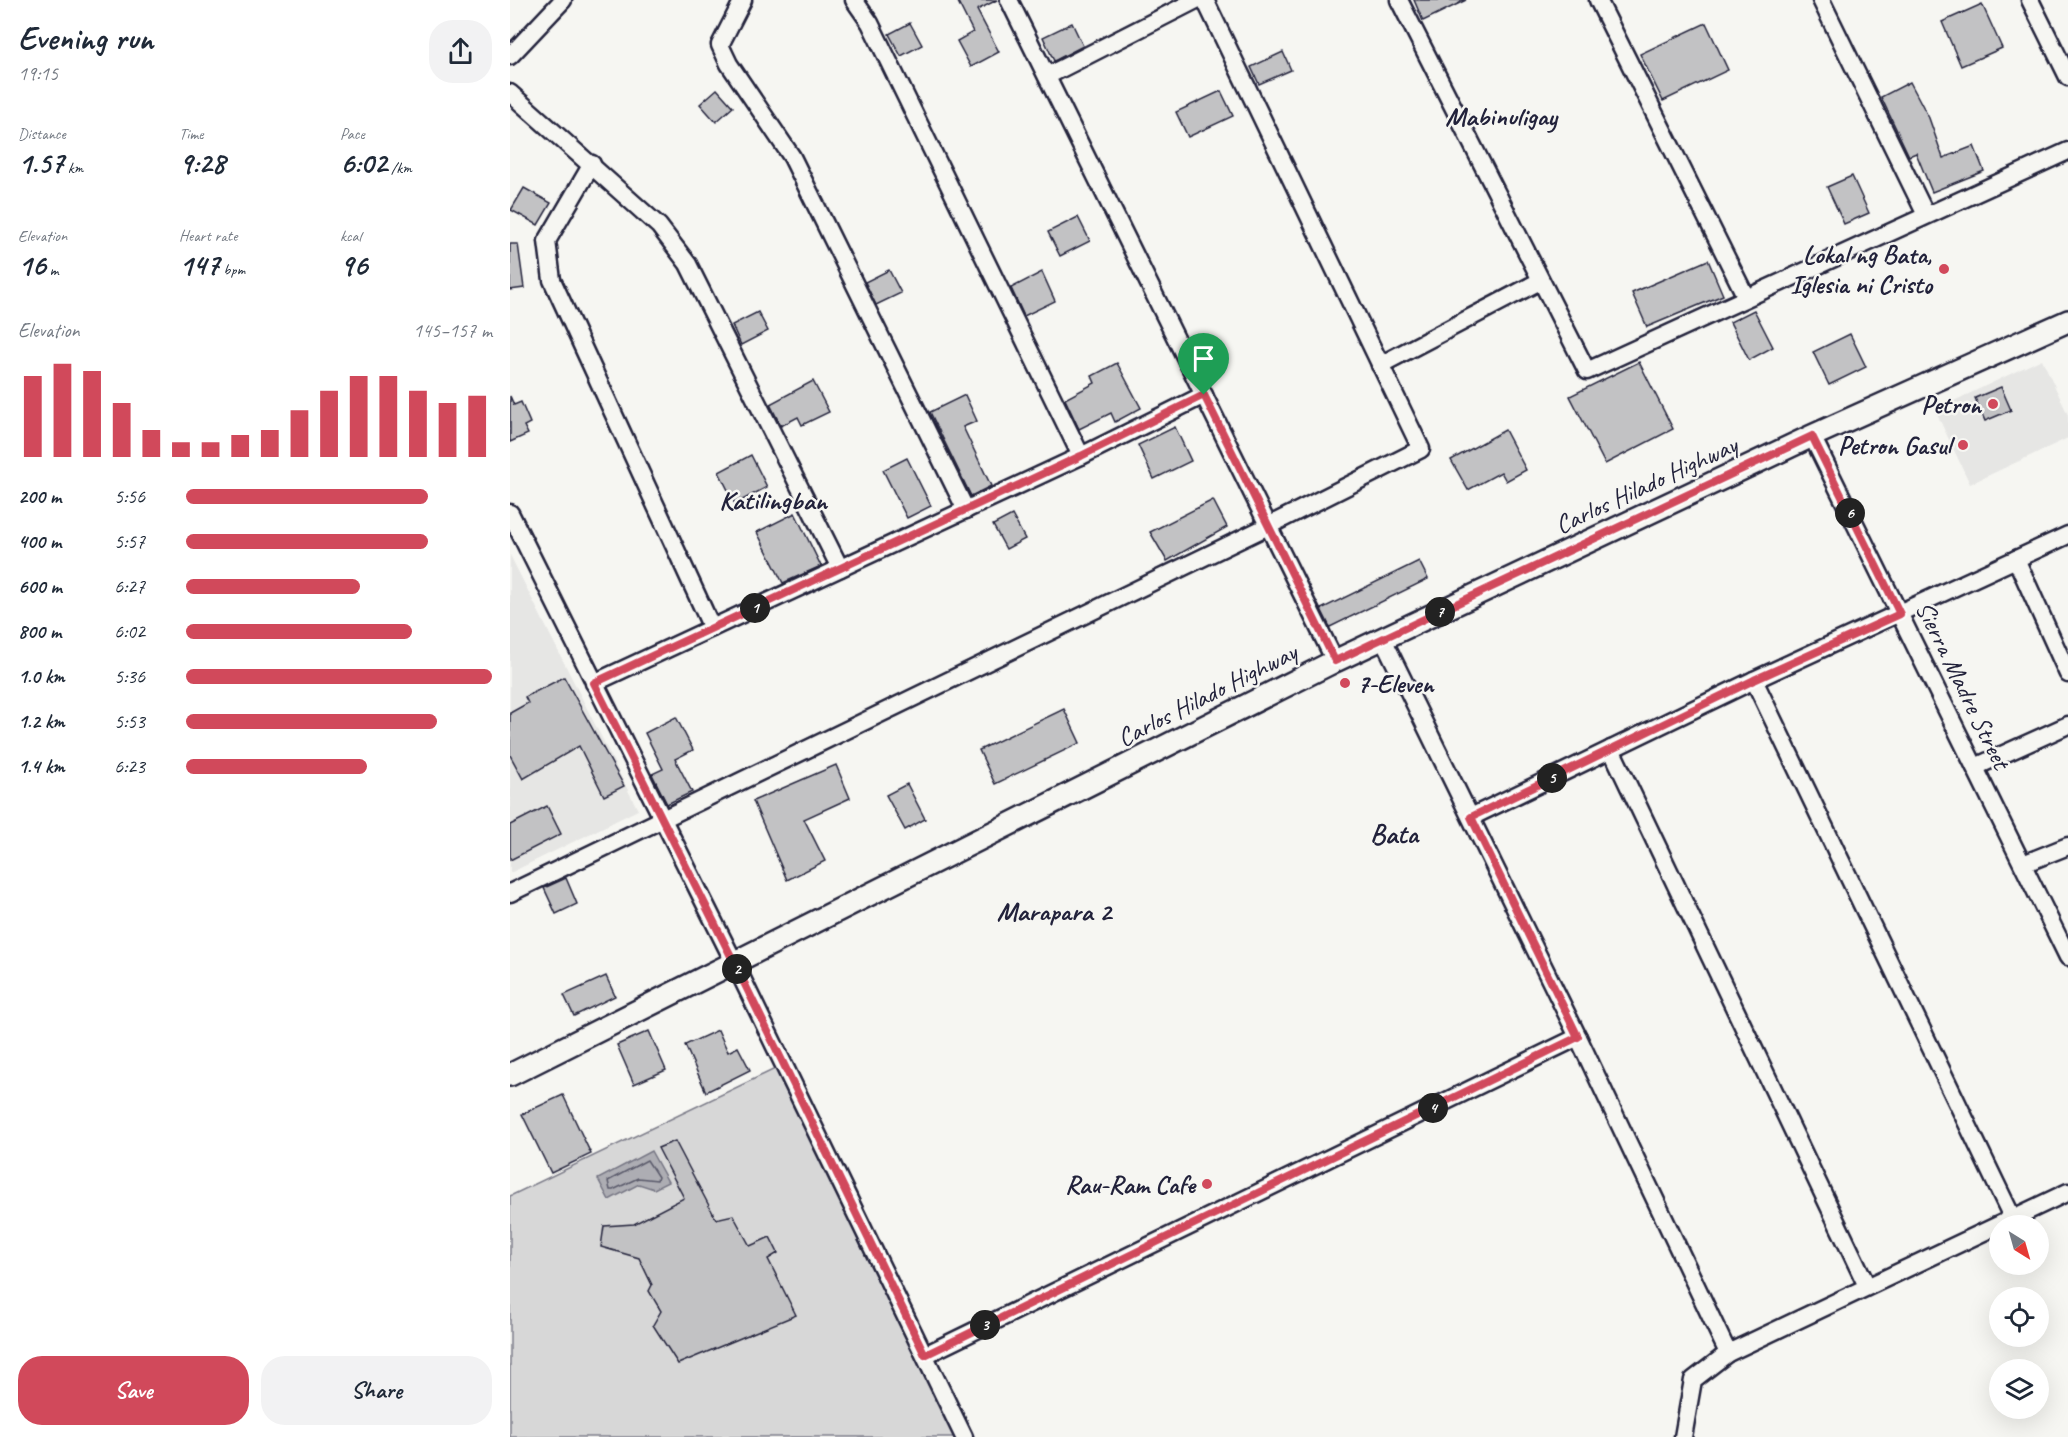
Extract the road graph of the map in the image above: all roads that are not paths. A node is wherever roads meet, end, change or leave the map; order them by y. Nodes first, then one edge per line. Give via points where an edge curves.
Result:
1 (562, 0) edge
2 (742, 0) edge
3 (854, 0) edge
4 (1009, 0) edge
5 (1196, 0) edge
6 (1205, 0) edge
7 (1399, 0) edge
8 (1598, 0) edge
9 (1821, 0) edge
10 (2030, 0) edge
11 (510, 56) edge
12 (1047, 76) junction
13 (2068, 77) edge
14 (510, 93) edge
15 (2068, 151) edge
16 (592, 164) junction
17 (1926, 215) junction
18 (1540, 281) junction
19 (1746, 297) junction
20 (2068, 321) edge
21 (1380, 365) junction
22 (1204, 395) junction
23 (1812, 436) junction
24 (1081, 456) junction
25 (966, 510) junction
26 (510, 513) edge
27 (1268, 526) junction
28 (2068, 535) edge
29 (2016, 559) junction
30 (840, 568) junction
31 (1900, 614) junction
32 (712, 628) junction
33 (1383, 639) junction
34 (2062, 644) edge
35 (1335, 661) junction
36 (2068, 674) edge
37 (1754, 680) junction
38 (594, 683) junction
39 (2068, 725) edge
40 (1611, 749) junction
41 (1975, 767) junction
42 (1471, 817) junction
43 (662, 819) junction
44 (2068, 846) edge
45 (2023, 864) junction
46 (510, 893) edge
47 (2068, 957) edge
48 (735, 964) junction
49 (1578, 1037) junction
50 (510, 1075) edge
51 (2068, 1192) edge
52 (2011, 1215) edge
53 (2021, 1215) edge
54 (1989, 1230) edge
55 (1867, 1286) junction
56 (1728, 1353) junction
57 (925, 1355) junction
58 (964, 1437) edge
59 (1683, 1437) edge

1 - 11 street
2 - 25 street via 720,45 792,157
3 - 24 street via 870,23
4 - 12 street
5 - 12 street
6 - 21 street
7 - 18 street
8 - 19 street
9 - 17 street
10 - 13 street
12 - 22 street
14 - 16 street
15 - 17 street
16 - 30 street via 659,226 688,264
16 - 32 street via 547,241 552,280
17 - 19 street
18 - 19 street via 1587,370
18 - 21 street
20 - 23 main road, Carlos Hilado Highway
21 - 27 street via 1421,449
22 - 24 street
22 - 27 street
23 - 31 street, Sierra Madre Street
23 - 33 main road, Carlos Hilado Highway
24 - 25 street
25 - 30 street
26 - 38 street
27 - 35 street
27 - 43 street
28 - 29 street
29 - 31 street
29 - 34 street
30 - 32 street
31 - 37 street
31 - 41 street, Sierra Madre Street
32 - 38 street
33 - 35 main road, Carlos Hilado Highway
33 - 42 street
34 - 36 street
35 - 48 main road, Carlos Hilado Highway
37 - 40 street
37 - 52 street
38 - 43 street
39 - 41 street
40 - 42 street
40 - 55 street
41 - 45 street, Sierra Madre Street
42 - 49 street
43 - 46 street
43 - 48 street
44 - 45 street
45 - 47 street, Sierra Madre Street
48 - 50 main road, Carlos Hilado Highway
48 - 57 street
49 - 56 street
49 - 57 street
51 - 53 street
54 - 55 street
55 - 56 street
56 - 59 street via 1693,1380
57 - 58 street

